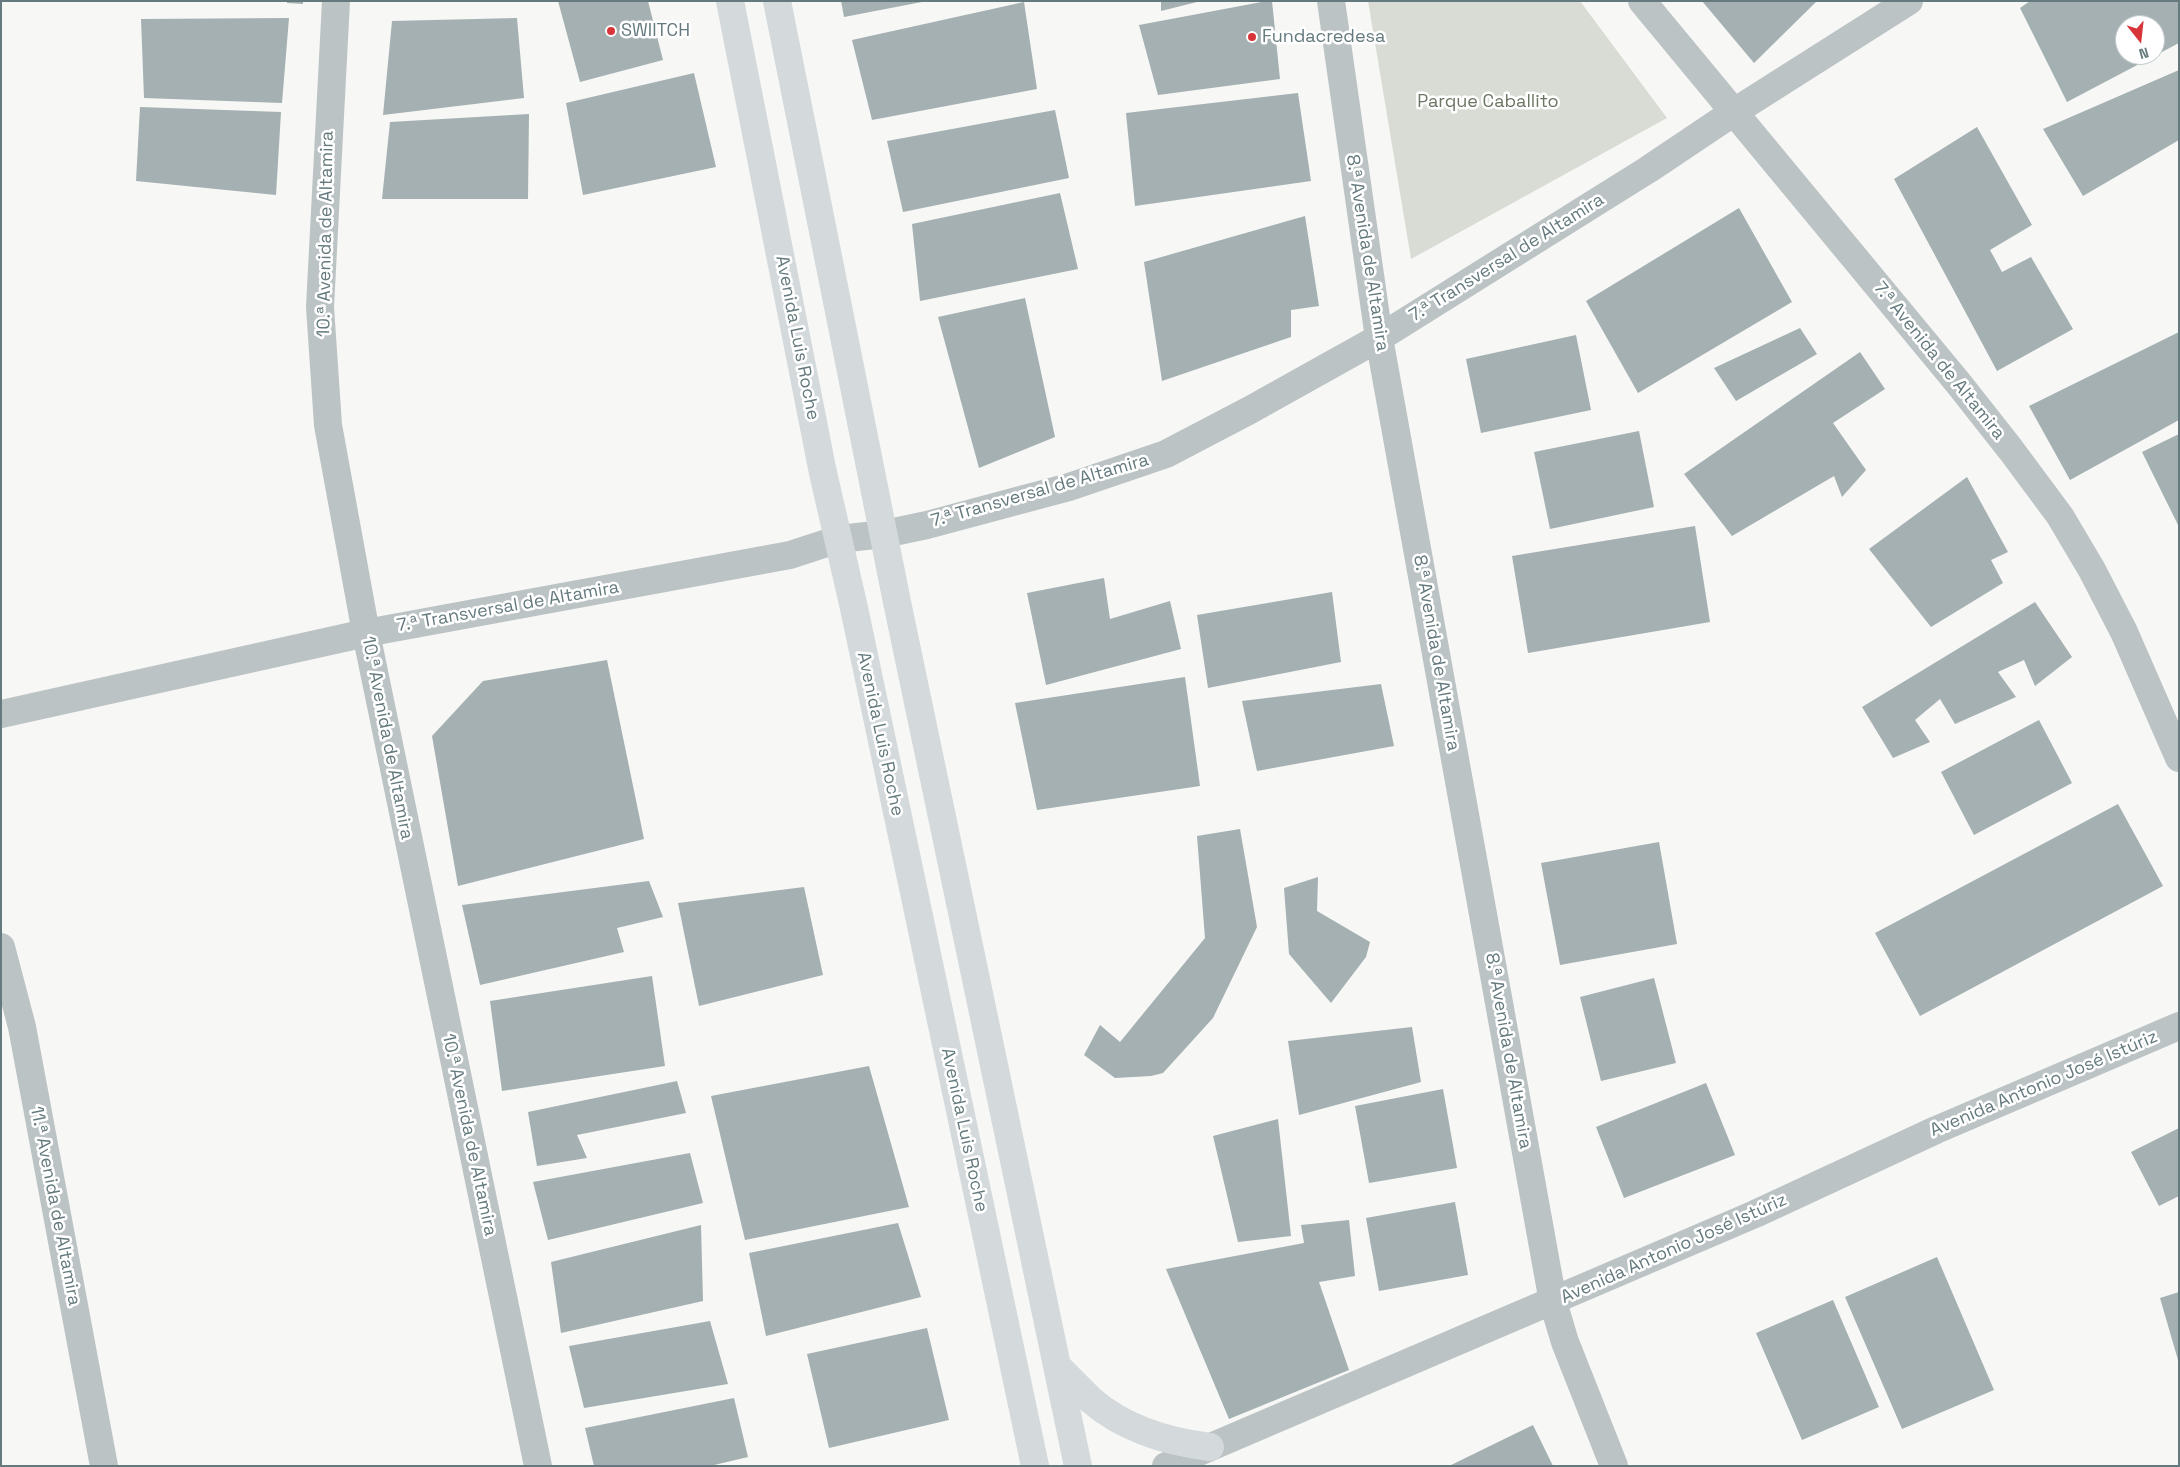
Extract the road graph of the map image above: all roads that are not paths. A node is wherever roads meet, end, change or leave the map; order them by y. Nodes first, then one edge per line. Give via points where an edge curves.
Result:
1 (336, 1) edge
2 (730, 1) edge
3 (777, 1) edge
4 (1331, 1) edge
5 (1642, 1) edge
6 (1909, 1) edge
7 (1734, 112) junction
8 (1380, 338) junction
9 (884, 534) junction
10 (839, 539) junction
11 (366, 633) junction
12 (1, 714) edge
13 (2179, 758) edge
14 (1, 947) edge
15 (2179, 1026) edge
16 (1553, 1302) junction
17 (1059, 1368) junction
18 (1202, 1456) edge
19 (104, 1466) edge
20 (538, 1466) edge
21 (1035, 1466) edge
22 (1078, 1466) edge
23 (1166, 1466) edge
24 (1614, 1466) edge

1 - 11 street, 10.ª Avenida de Altamira via 320,306 328,425
2 - 10 main road, Avenida Luis Roche via 821,463
3 - 9 main road
4 - 8 street, 8.ª Avenida de Altamira
5 - 7 street, 7.ª Avenida de Altamira
6 - 7 street, 7.ª Transversal de Altamira
7 - 8 street, 7.ª Transversal de Altamira
7 - 13 street, 7.ª Avenida de Altamira via 1953,376 2060,516 2124,632
8 - 9 street, 7.ª Transversal de Altamira via 1166,454 1069,487
8 - 16 street, 8.ª Avenida de Altamira
9 - 10 street, 7.ª Transversal de Altamira
9 - 17 main road
10 - 11 street, 7.ª Transversal de Altamira via 790,555
10 - 21 main road, Avenida Luis Roche
11 - 12 street, 7.ª Transversal de Altamira
11 - 20 street, 10.ª Avenida de Altamira
14 - 19 street, 11.ª Avenida de Altamira via 22,1026
15 - 16 street, Avenida Antonio José Istúriz via 1936,1130
16 - 18 street, Avenida Antonio José Istúriz
16 - 24 street, 8.ª Avenida de Altamira via 1564,1342
17 - 18 main road via 1093,1402 1131,1425 1185,1444
17 - 22 main road
18 - 23 street, Avenida Antonio José Istúriz

